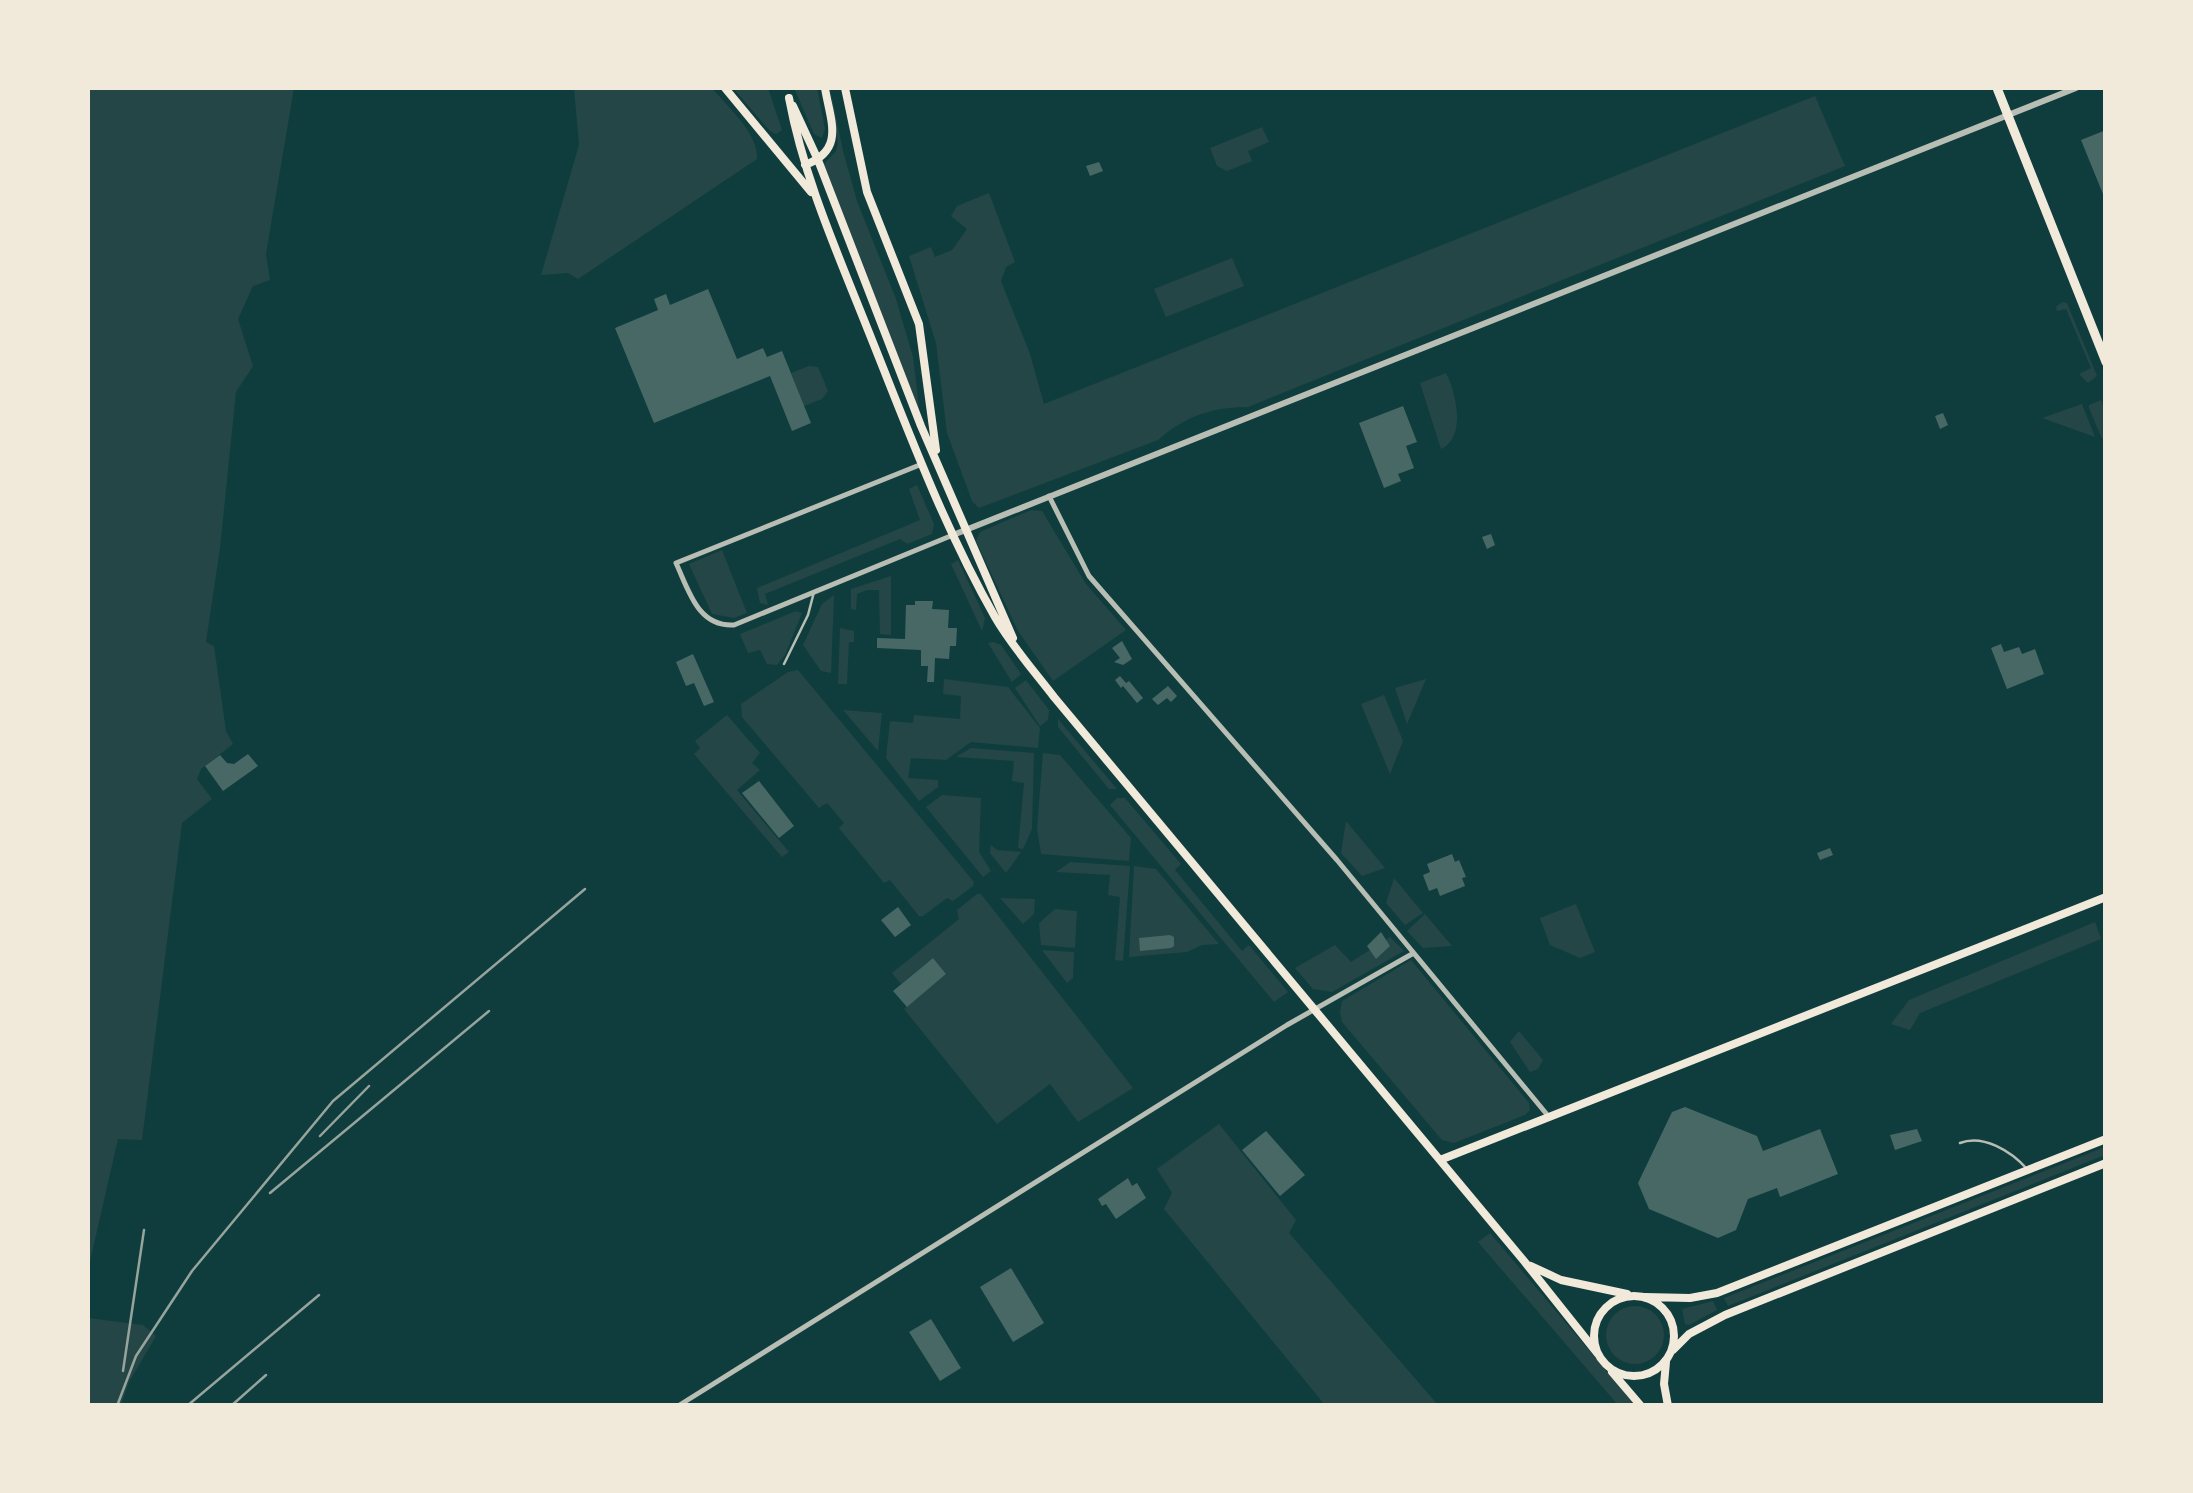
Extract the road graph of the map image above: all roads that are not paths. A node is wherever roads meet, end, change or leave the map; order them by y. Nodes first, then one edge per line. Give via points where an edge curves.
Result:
1 (725, 88) edge
2 (784, 88) edge
3 (824, 88) edge
4 (845, 88) edge
5 (1996, 88) edge
6 (2076, 88) edge
7 (789, 98) junction
8 (2007, 115) junction
9 (818, 160) junction
10 (805, 165) junction
11 (816, 198) junction
12 (2106, 362) edge
13 (937, 462) junction
14 (922, 464) junction
15 (1049, 496) junction
16 (968, 529) junction
17 (953, 536) junction
18 (814, 592) junction
19 (1017, 646) junction
20 (784, 664) dead end
21 (2106, 897) edge
22 (1412, 954) junction
23 (1312, 1010) junction
24 (1548, 1118) junction
25 (2106, 1139) edge
26 (1960, 1144) dead end
27 (1440, 1160) junction
28 (2106, 1163) edge
29 (2027, 1170) junction
30 (1524, 1261) junction
31 (1632, 1295) junction
32 (1644, 1296) junction
33 (1673, 1350) junction
34 (1598, 1354) junction
35 (1666, 1362) junction
36 (1606, 1365) junction
37 (678, 1406) edge
38 (1640, 1406) edge
39 (1668, 1406) edge

1 - 11 main road
2 - 7 street
3 - 9 main road via 833,137
4 - 13 main road via 868,192 918,324
5 - 8 main road
6 - 8 street
7 - 9 main road
7 - 10 main road
8 - 12 main road
8 - 15 street
9 - 10 main road
9 - 13 main road
10 - 11 main road
11 - 14 main road
13 - 16 main road
14 - 17 main road
14 - 18 street via 676,563 700,611 715,623 740,623
15 - 16 street
15 - 22 street via 1088,576
16 - 17 street
16 - 19 main road
17 - 18 street
17 - 19 main road
18 - 20 lane
19 - 23 main road
21 - 24 main road
22 - 23 street
22 - 24 street
23 - 27 main road
23 - 37 street
24 - 27 main road
25 - 29 main road
26 - 29 lane via 1977,1138
27 - 30 main road
28 - 33 main road via 1725,1315
29 - 32 main road via 1717,1294
30 - 31 main road via 1561,1280
30 - 34 main road
31 - 32 main road
31 - 34 main road via 1602,1311 1594,1332
32 - 33 main road via 1667,1311
33 - 35 main road
34 - 36 main road
35 - 36 main road via 1644,1376
35 - 39 main road
36 - 38 main road

